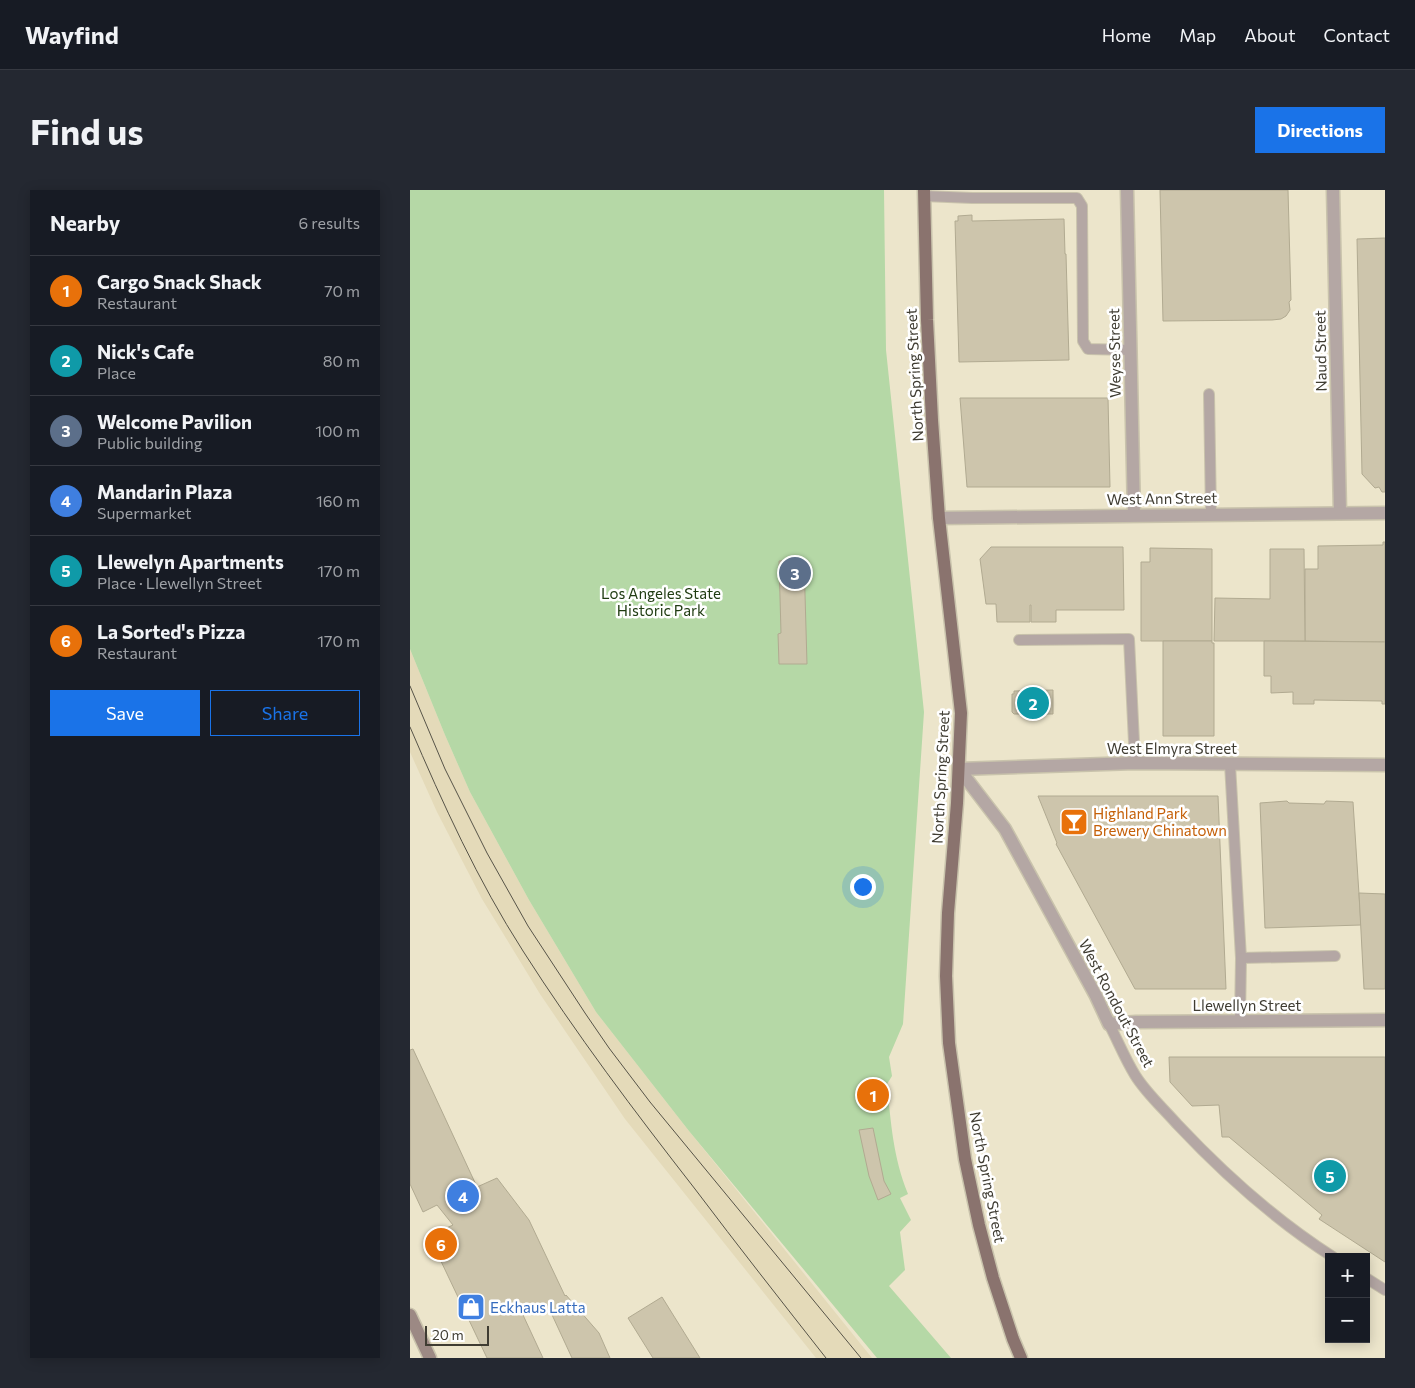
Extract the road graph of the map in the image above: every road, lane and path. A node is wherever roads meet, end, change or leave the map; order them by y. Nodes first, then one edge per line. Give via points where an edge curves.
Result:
1 (1128, 190) edge
2 (1333, 190) edge
3 (924, 193) edge
4 (1131, 350) junction
5 (1208, 394) dead end
6 (1340, 512) junction
7 (1385, 513) edge
8 (1211, 514) junction
9 (1134, 515) junction
10 (939, 518) junction
11 (1019, 640) dead end
12 (1135, 763) junction
13 (1230, 764) junction
14 (1385, 766) edge
15 (959, 769) junction
16 (1335, 956) dead end
17 (1241, 958) junction
18 (1385, 1020) edge
19 (1240, 1021) junction
20 (1109, 1024) junction
21 (1327, 1253) edge
22 (1370, 1281) edge
23 (1385, 1290) edge
24 (410, 1315) edge
25 (430, 1358) edge
26 (1021, 1358) edge

1 - 4 street, Weyse Street
2 - 6 street, Naud Street
3 - 4 lane via 972,198 1077,198 1082,206 1083,341 1088,349
3 - 10 main road, North Spring Street via 927,329
4 - 9 street, Weyse Street
5 - 8 lane
6 - 7 street, West Ann Street
6 - 8 street, West Ann Street
8 - 9 street, West Ann Street
9 - 10 street, West Ann Street
10 - 15 main road, North Spring Street via 961,713
11 - 12 lane via 1130,639
12 - 13 street, West Elmyra Street
12 - 15 street, West Elmyra Street
13 - 14 street, West Elmyra Street
13 - 17 lane
15 - 20 street, West Rondout Street via 1005,829
15 - 26 main road, North Spring Street via 948,913 949,1043 965,1159 977,1215 993,1278
16 - 17 lane
17 - 19 lane
18 - 19 street, Llewellyn Street
19 - 20 street, Llewellyn Street
20 - 21 lane, West Rondout Street via 1136,1075 1211,1160 1258,1202
22 - 23 lane
24 - 25 main road

